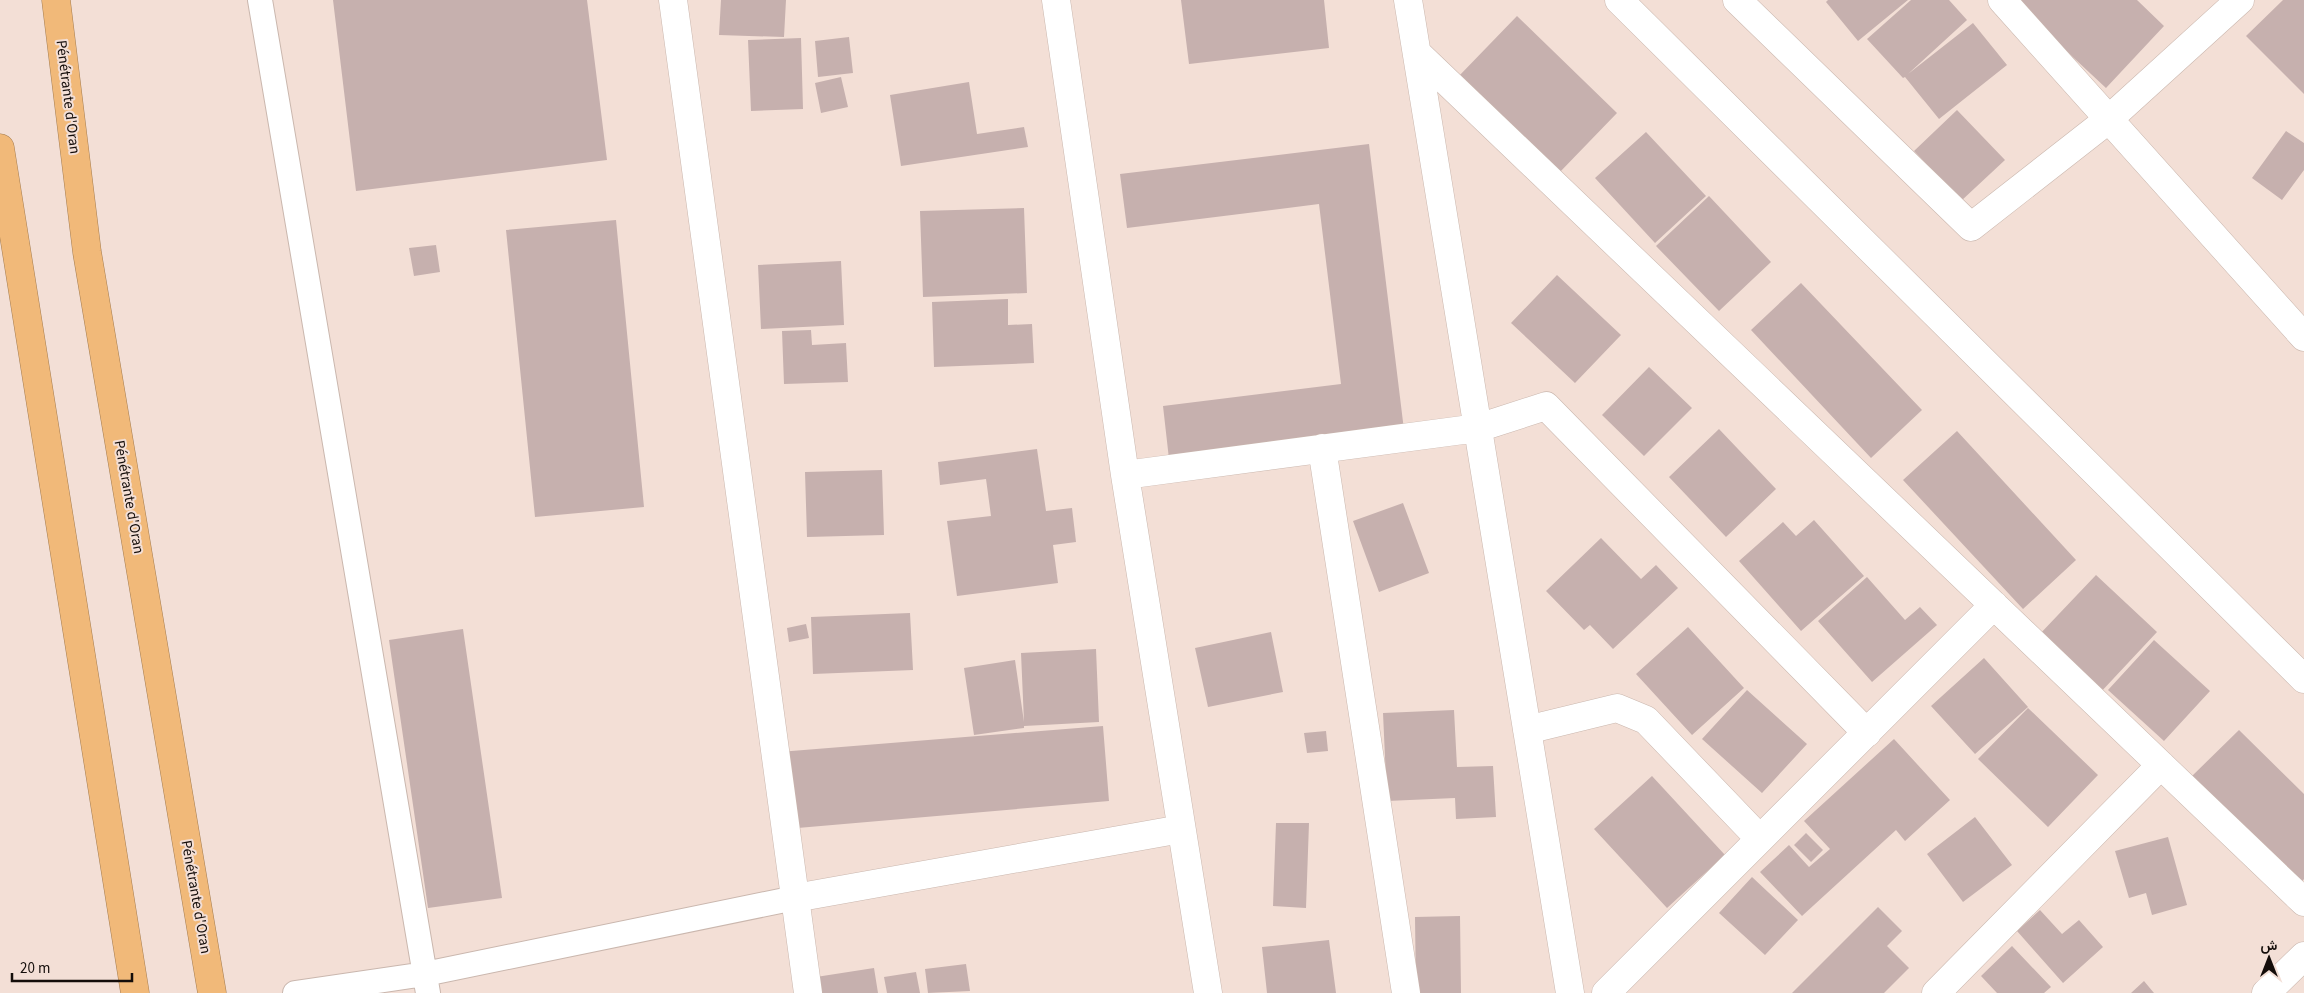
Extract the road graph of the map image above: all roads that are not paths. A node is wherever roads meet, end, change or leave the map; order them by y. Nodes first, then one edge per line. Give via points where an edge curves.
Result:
1 (56, 0) edge
2 (260, 0) edge
3 (673, 0) edge
4 (1056, 0) edge
5 (1408, 0) edge
6 (1618, 0) edge
7 (1737, 0) edge
8 (2002, 0) edge
9 (2240, 0) edge
10 (1417, 53) junction
11 (2109, 119) junction
12 (0, 148) edge
13 (2304, 337) edge
14 (1478, 428) junction
15 (1322, 448) junction
16 (1125, 475) junction
17 (1994, 605) junction
18 (2304, 679) edge
19 (1526, 730) junction
20 (1867, 733) junction
21 (2161, 765) junction
22 (1181, 828) junction
23 (1760, 838) junction
24 (795, 898) junction
25 (2304, 902) edge
26 (2304, 956) edge
27 (427, 984) edge
28 (135, 993) edge
29 (212, 993) edge
30 (295, 993) edge
31 (808, 993) edge
32 (1208, 993) edge
33 (1406, 993) edge
34 (1570, 993) edge
35 (1606, 993) edge
36 (1936, 993) edge
37 (2266, 993) edge

1 - 29 highway, Pénétrante d'Oran via 88,252
2 - 27 lane
3 - 24 street
4 - 16 street
5 - 10 street
6 - 18 street
7 - 11 street via 1970,227
8 - 11 street
9 - 11 street
10 - 14 street
10 - 17 street
11 - 13 street
12 - 28 highway
14 - 15 street
14 - 19 street
14 - 20 street via 1546,406
15 - 16 street
15 - 33 street
16 - 22 street
17 - 20 street
17 - 21 street
19 - 23 street via 1617,708 1636,714 1646,720
19 - 34 street
20 - 23 street
21 - 25 street
21 - 36 street
22 - 24 street
22 - 32 street
23 - 35 street
24 - 27 lane
24 - 31 street
26 - 37 street
27 - 30 lane

